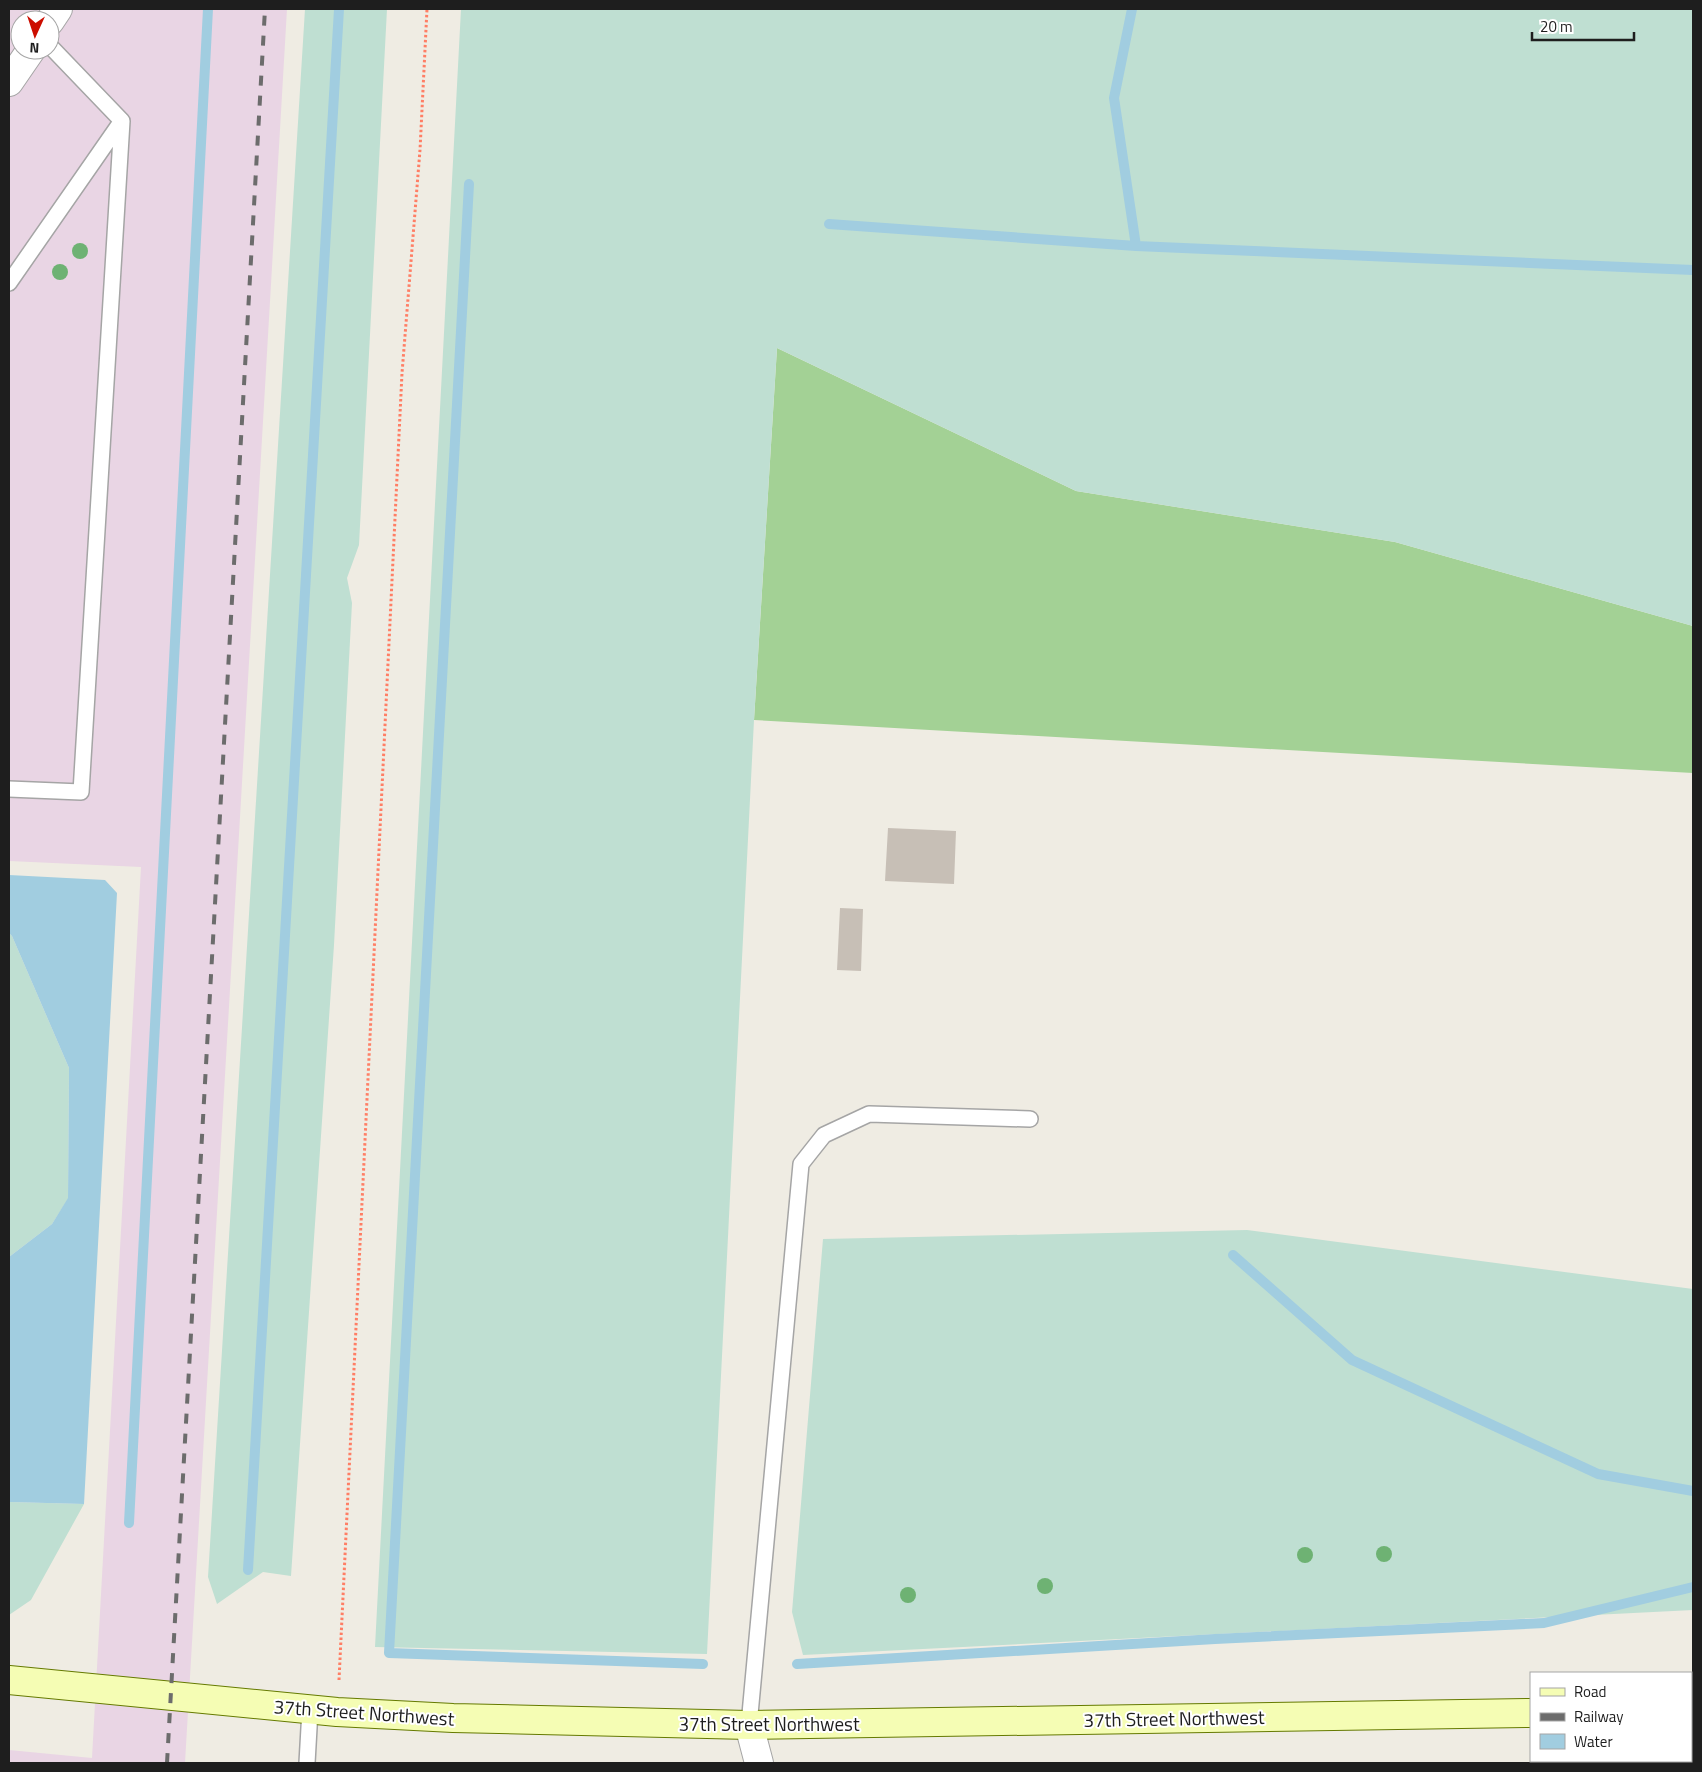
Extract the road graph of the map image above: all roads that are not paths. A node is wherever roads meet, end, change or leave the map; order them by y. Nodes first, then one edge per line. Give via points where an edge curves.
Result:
1 (60, 56) edge
2 (24, 60) edge
3 (9, 82) edge
4 (122, 120) junction
5 (9, 283) edge
6 (9, 789) edge
7 (1030, 1119) dead end
8 (9, 1680) edge
9 (310, 1710) junction
10 (1530, 1713) edge
11 (749, 1725) junction
12 (307, 1763) edge
13 (759, 1763) edge

1 - 4 lane
2 - 3 street
4 - 5 lane
4 - 6 lane via 81,792
7 - 11 lane via 869,1114 824,1135 801,1164
8 - 9 main road, 37th Street Northwest
9 - 11 main road, 37th Street Northwest via 454,1718
9 - 12 lane
10 - 11 main road, 37th Street Northwest
11 - 13 street

